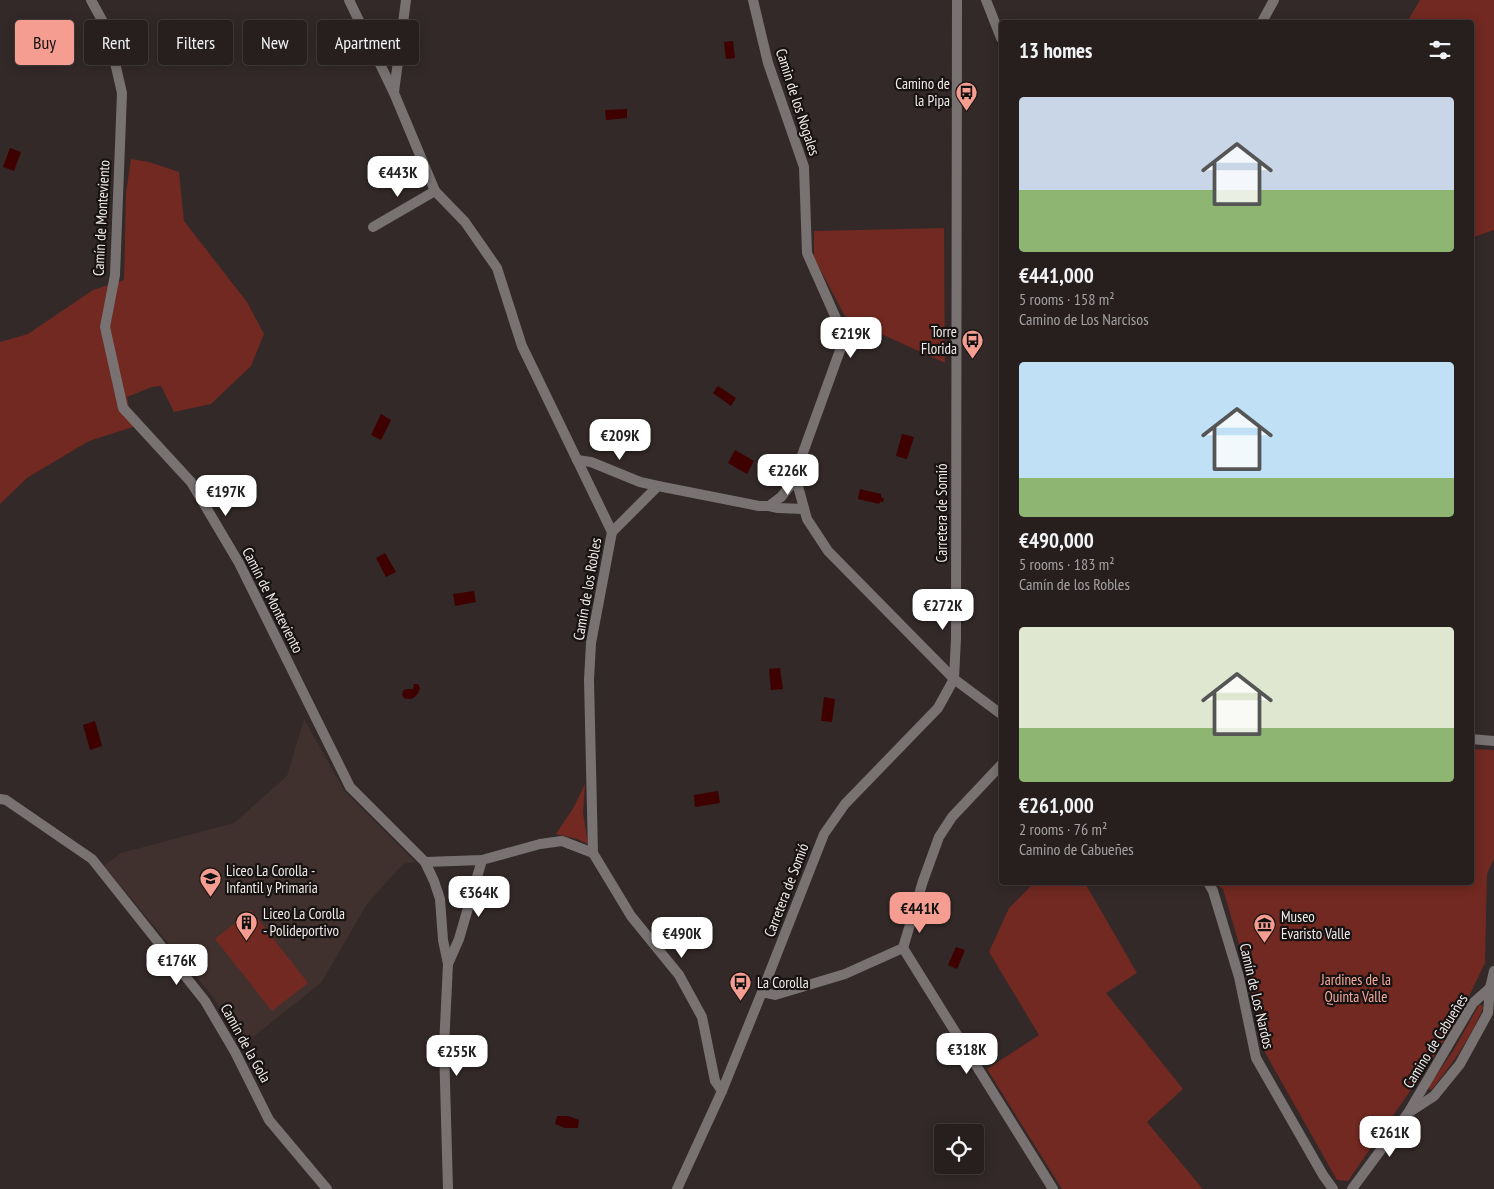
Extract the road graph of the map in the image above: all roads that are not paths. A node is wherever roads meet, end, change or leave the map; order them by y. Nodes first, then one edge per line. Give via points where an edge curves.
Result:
1 (91, 0) edge
2 (349, 0) edge
3 (406, 0) edge
4 (753, 0) edge
5 (957, 0) edge
6 (986, 0) edge
7 (1274, 0) edge
8 (1263, 20) edge
9 (999, 33) edge
10 (394, 93) junction
11 (435, 190) junction
12 (373, 227) dead end
13 (577, 460) junction
14 (796, 479) junction
15 (658, 486) junction
16 (769, 506) junction
17 (804, 509) junction
18 (612, 532) junction
19 (954, 679) junction
20 (999, 714) edge
21 (1474, 739) edge
22 (1494, 741) edge
23 (999, 767) edge
24 (0, 799) edge
25 (593, 853) junction
26 (482, 860) junction
27 (425, 862) junction
28 (1210, 885) edge
29 (903, 948) junction
30 (448, 964) junction
31 (1494, 971) edge
32 (1492, 989) edge
33 (762, 992) junction
34 (722, 1091) junction
35 (1408, 1113) junction
36 (327, 1189) edge
37 (448, 1189) edge
38 (677, 1189) edge
39 (1053, 1189) edge
40 (1333, 1189) edge
41 (1352, 1189) edge

1 - 27 street, Camín de Monteviento via 103,22 122,93 114,275 105,327 123,408 191,482 239,563 350,787
2 - 10 street, Camín de los Robles
3 - 10 street
4 - 14 street, Camin de los Nogales via 768,63 804,167 807,253 839,325 843,342
5 - 19 street, Carretera de Somió
6 - 9 street
7 - 8 street
10 - 11 street, Camín de los Robles
11 - 12 street
11 - 13 street, Camín de los Robles via 465,222 497,268 522,346
13 - 15 street
13 - 18 street, Camín de los Robles
14 - 16 street
14 - 17 street, Camin de los Nogales
15 - 16 street
15 - 18 street
16 - 17 street
17 - 19 street, Camin de los Nogales via 828,551
18 - 25 street, Camín de los Robles via 591,643
19 - 20 street, Camin de los Nogales
19 - 33 street, Carretera de Somió via 938,708 844,804 824,834
21 - 22 street
23 - 29 street via 952,817 939,837
24 - 36 street, Camín de la Gola via 92,859 205,1001 269,1120
25 - 26 street via 562,841
25 - 34 street, Camín de los Robles via 631,916 680,975 702,1017 715,1081
26 - 27 street
26 - 30 street via 459,939
27 - 30 street via 440,899
28 - 40 street, Camín de Los Nardos via 1240,977 1256,1058
29 - 33 street via 845,974 775,995
29 - 39 street
30 - 37 street via 444,1047
31 - 32 street, Camino de Cabueñes
32 - 35 street, Camino de Cabueñes via 1473,1003
32 - 35 street, Camino de Cabueñes via 1488,1013 1460,1064 1434,1096
33 - 34 street, Carretera de Somió
34 - 38 street, Carretera de Somió
35 - 41 street, Camino de Cabueñes

